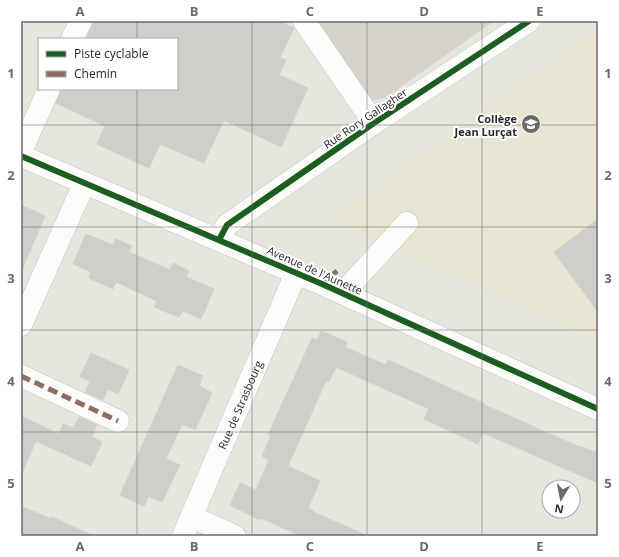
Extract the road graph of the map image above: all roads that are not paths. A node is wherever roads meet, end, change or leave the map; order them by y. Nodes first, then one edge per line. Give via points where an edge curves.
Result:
1 (81, 21) edge
2 (304, 21) edge
3 (530, 21) edge
4 (72, 38) edge
5 (49, 90) edge
6 (374, 123) junction
7 (21, 151) edge
8 (21, 156) edge
9 (84, 184) junction
10 (407, 223) dead end
11 (219, 240) junction
12 (296, 273) junction
13 (343, 293) junction
14 (21, 325) edge
15 (21, 376) edge
16 (598, 409) edge
17 (118, 420) dead end
18 (188, 526) edge
19 (235, 536) edge

1 - 4 street
2 - 6 street
3 - 6 street, Rue Rory Gallagher
5 - 7 street
6 - 11 street, Rue Rory Gallagher via 227,225
8 - 9 street, Avenue de l'Aunette
9 - 11 street, Avenue de l'Aunette
9 - 14 street
10 - 13 street
11 - 12 street, Avenue de l'Aunette
12 - 13 street, Avenue de l'Aunette
12 - 18 street, Rue de Strasbourg
13 - 16 street, Avenue de l'Aunette
15 - 17 street
18 - 19 street

